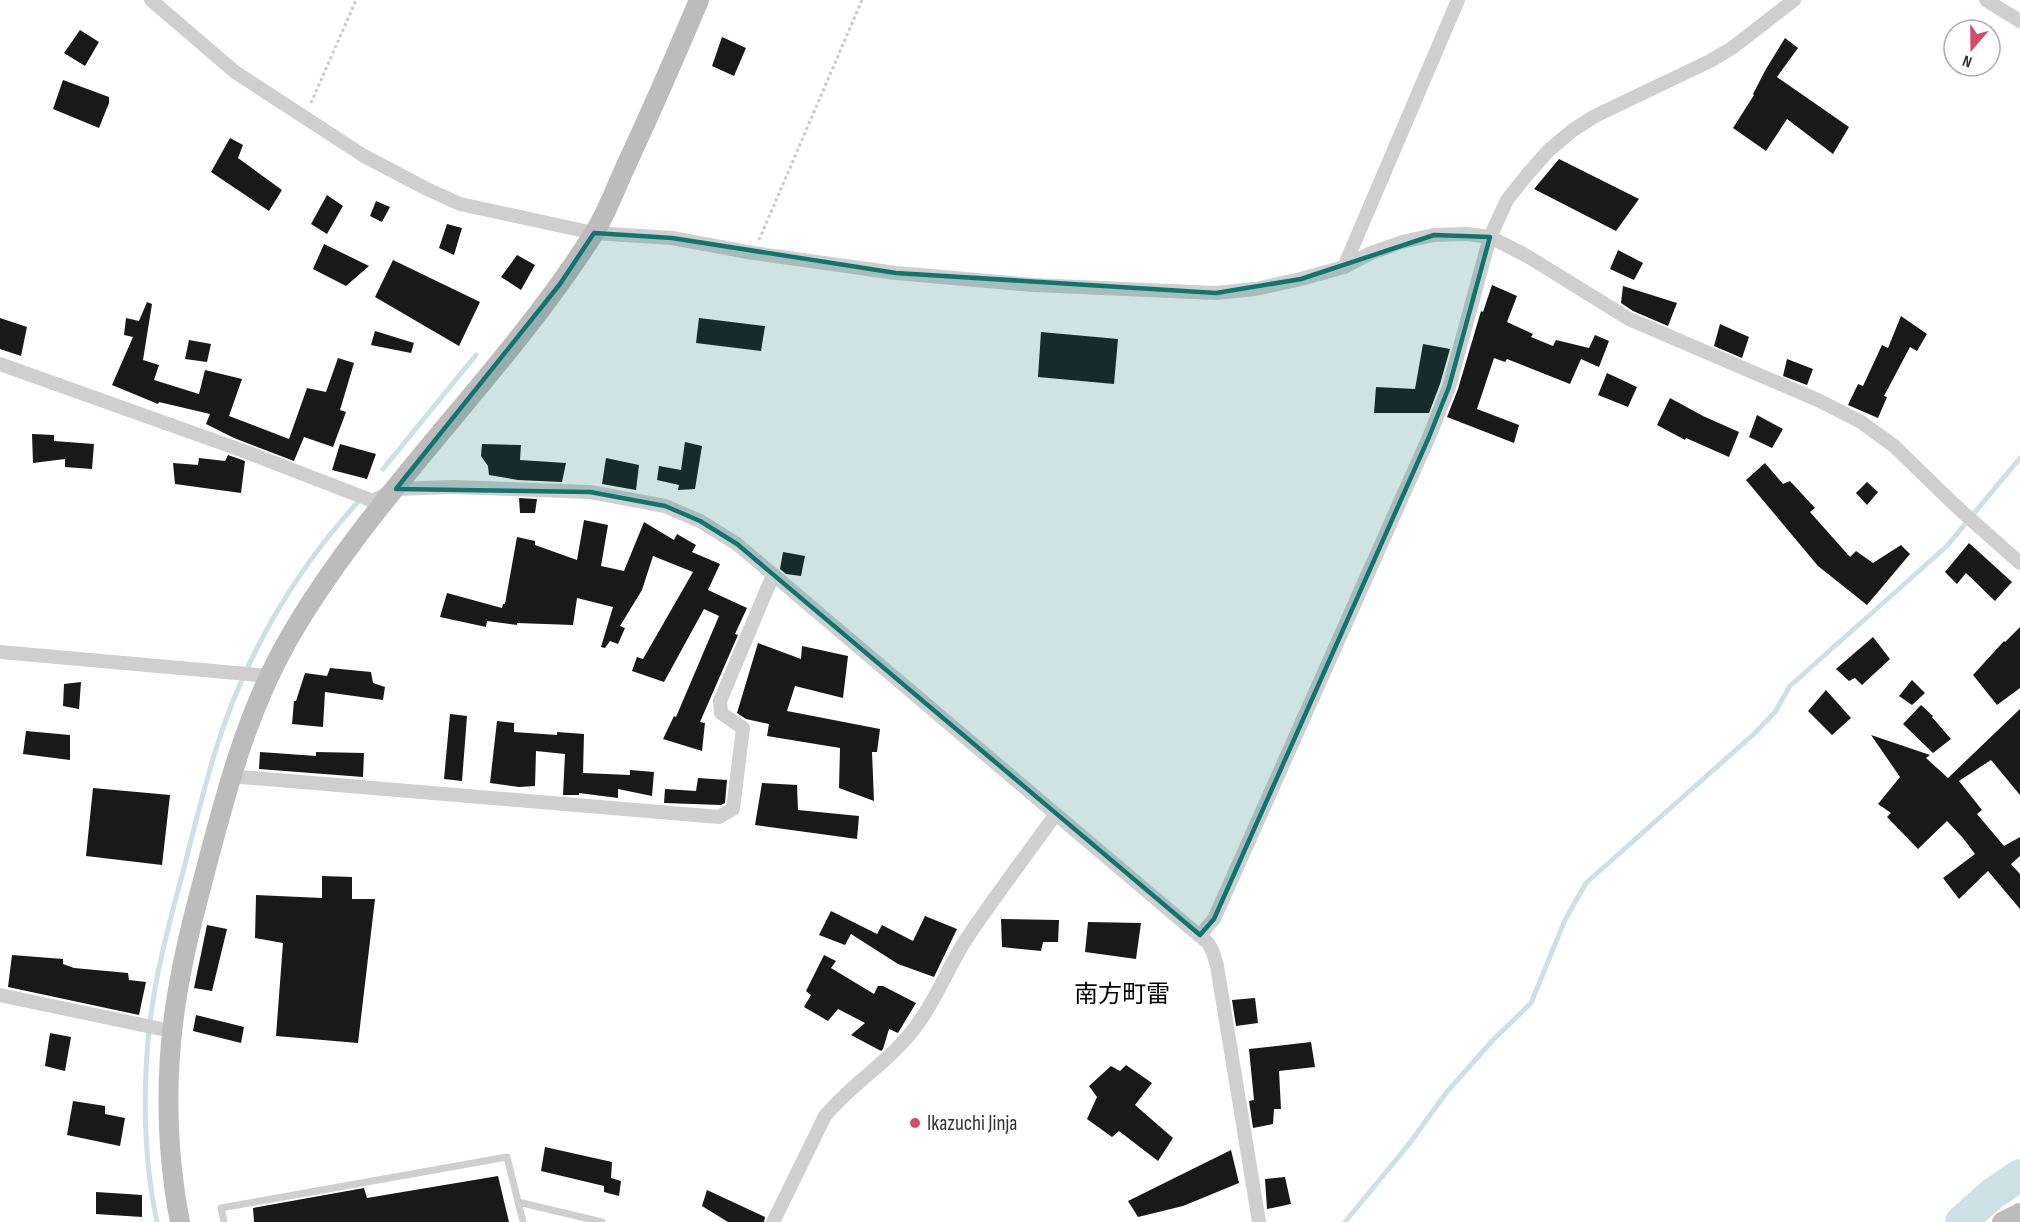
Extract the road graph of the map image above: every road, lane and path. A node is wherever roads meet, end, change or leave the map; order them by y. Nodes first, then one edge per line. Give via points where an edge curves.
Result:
1 (151, 0) edge
2 (356, 0) edge
3 (699, 0) edge
4 (862, 0) edge
5 (1458, 0) edge
6 (1794, 0) edge
7 (1986, 0) edge
8 (2020, 21) edge
9 (305, 118) junction
10 (594, 233) junction
11 (1490, 237) junction
12 (753, 253) junction
13 (1344, 267) junction
14 (0, 364) edge
15 (396, 489) junction
16 (2020, 563) edge
17 (773, 575) junction
18 (0, 652) edge
19 (254, 674) junction
20 (230, 776) junction
21 (1055, 815) junction
22 (1200, 935) junction
23 (0, 995) edge
24 (157, 1028) junction
25 (518, 1202) junction
26 (2020, 1213) edge
27 (180, 1222) edge
28 (224, 1222) edge
29 (523, 1222) edge
30 (602, 1222) edge
31 (773, 1222) edge
32 (1259, 1222) edge
33 (2002, 1222) edge

1 - 9 street via 235,72
2 - 9 path
3 - 10 street
4 - 12 path
5 - 13 street
6 - 11 street via 1710,61 1573,130 1526,176 1508,200
7 - 8 street
9 - 10 street via 364,156 460,204
10 - 12 street via 672,238
10 - 15 street via 560,284
11 - 13 street via 1434,235 1371,253
11 - 16 street via 1629,319 1861,422 1894,446
11 - 22 street via 1449,387 1214,919
12 - 13 street via 896,273 1022,284 1216,292 1256,289
14 - 15 street via 373,501
15 - 17 street via 590,492 665,506 700,521 737,544
15 - 19 street via 345,554 288,640
17 - 20 street via 720,701 721,713 743,728 734,809 719,817
17 - 21 street
18 - 19 street
19 - 20 street via 247,729
20 - 24 street via 184,955
21 - 22 street
21 - 31 street via 966,940 919,1023 894,1052 825,1116
22 - 32 street via 1213,952 1217,966
23 - 24 street
24 - 27 street via 168,1084
25 - 28 lane via 507,1157 221,1208
25 - 29 lane
25 - 30 lane
26 - 33 street

